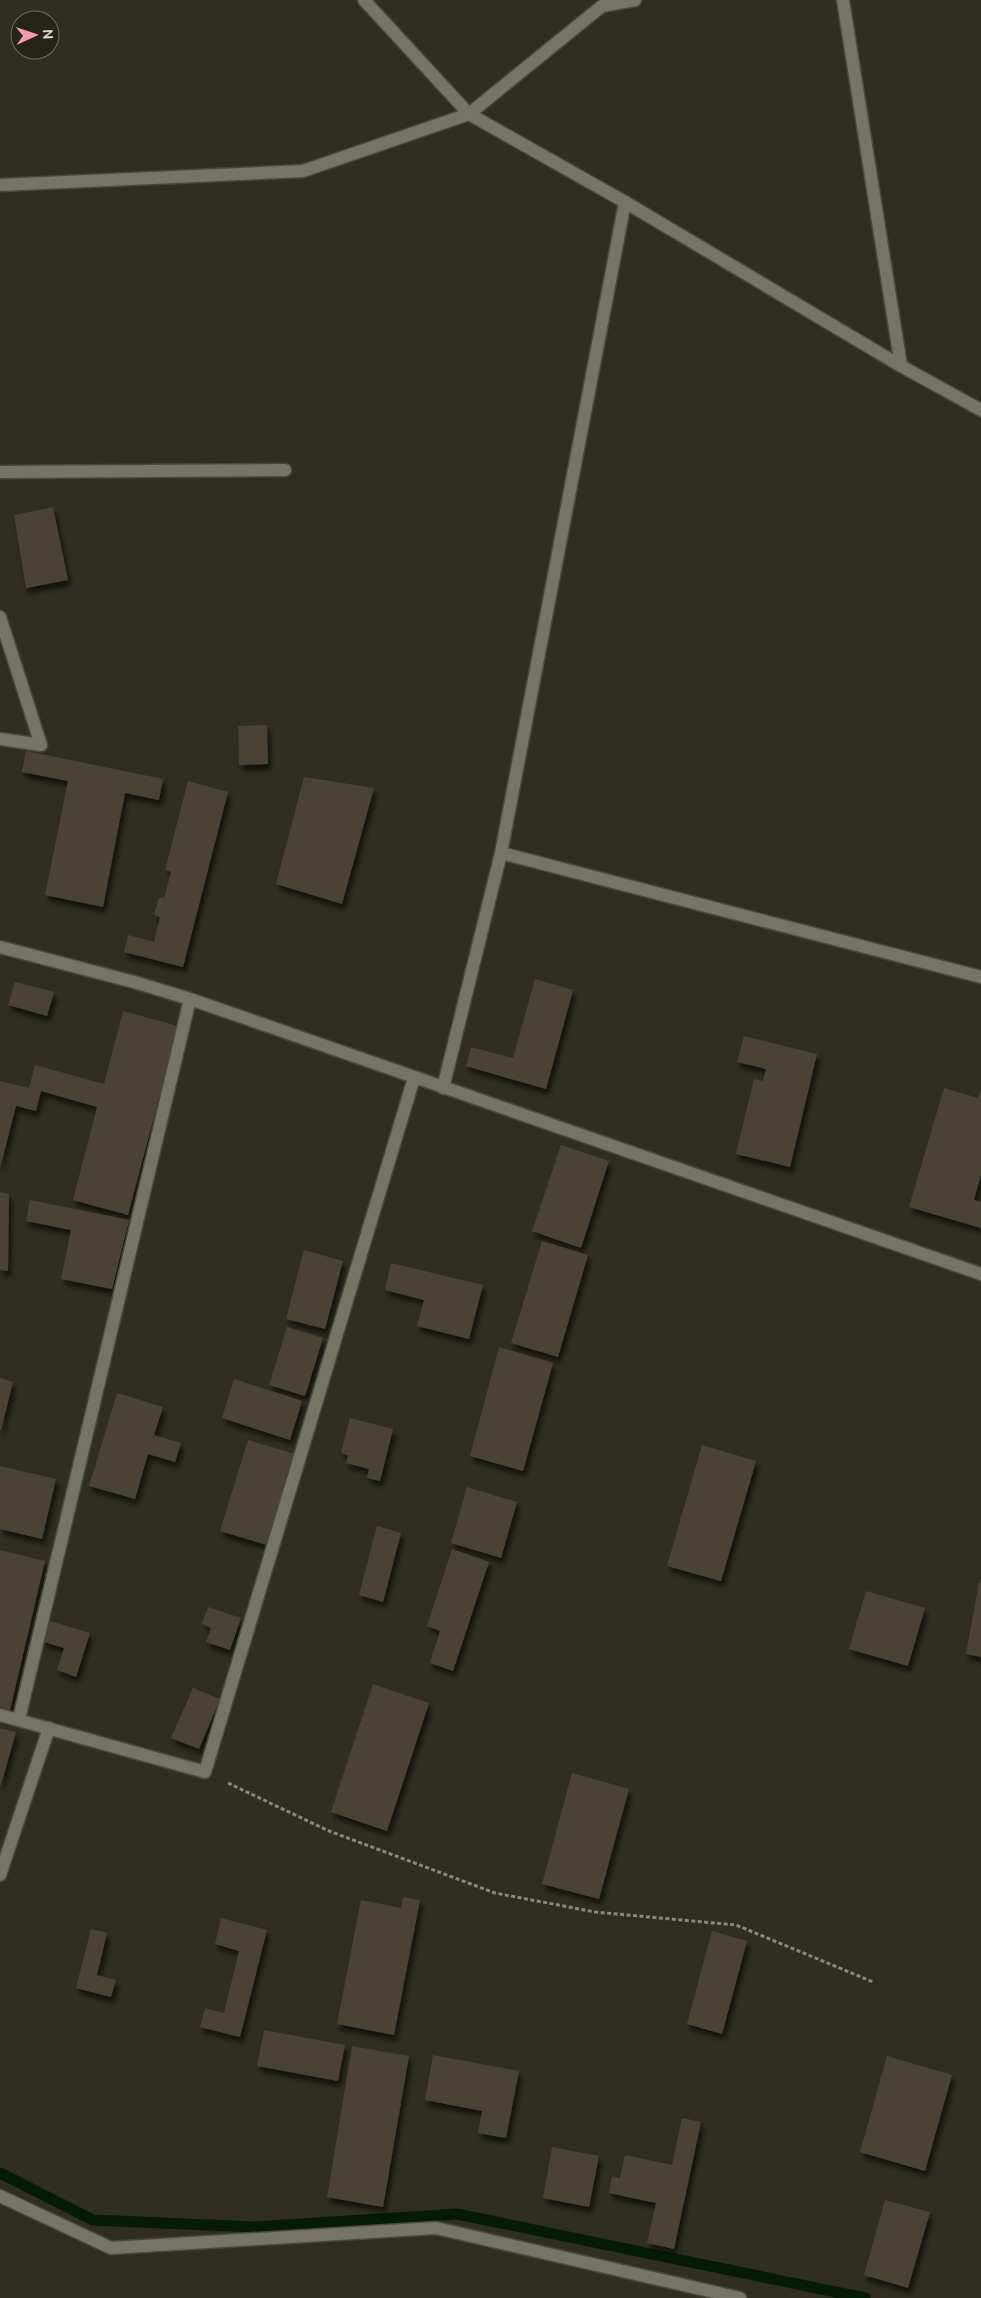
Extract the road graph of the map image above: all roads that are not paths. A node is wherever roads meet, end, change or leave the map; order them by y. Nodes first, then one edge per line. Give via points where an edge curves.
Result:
1 (364, 0) edge
2 (635, 0) edge
3 (843, 0) edge
4 (469, 114) junction
5 (0, 185) edge
6 (625, 202) junction
7 (901, 366) junction
8 (981, 410) edge
9 (285, 470) dead end
10 (0, 472) edge
11 (0, 617) edge
12 (0, 739) edge
13 (501, 853) junction
14 (0, 947) edge
15 (981, 977) edge
16 (190, 999) junction
17 (414, 1078) junction
18 (443, 1088) junction
19 (981, 1274) edge
20 (0, 1715) edge
21 (19, 1719) junction
22 (49, 1728) junction
23 (0, 1875) edge
24 (0, 2196) edge
25 (740, 2298) edge

1 - 4 street
2 - 4 street via 602,6
3 - 7 street
4 - 5 street via 303,170
4 - 6 street
6 - 7 street
6 - 13 street
7 - 8 street
9 - 10 street
11 - 12 street via 41,744
13 - 15 street
13 - 18 street
14 - 16 street
16 - 17 street
16 - 21 street
17 - 18 street
17 - 22 street via 205,1772
18 - 19 street
20 - 21 street
21 - 22 street
22 - 23 street
24 - 25 street via 111,2248 436,2228

